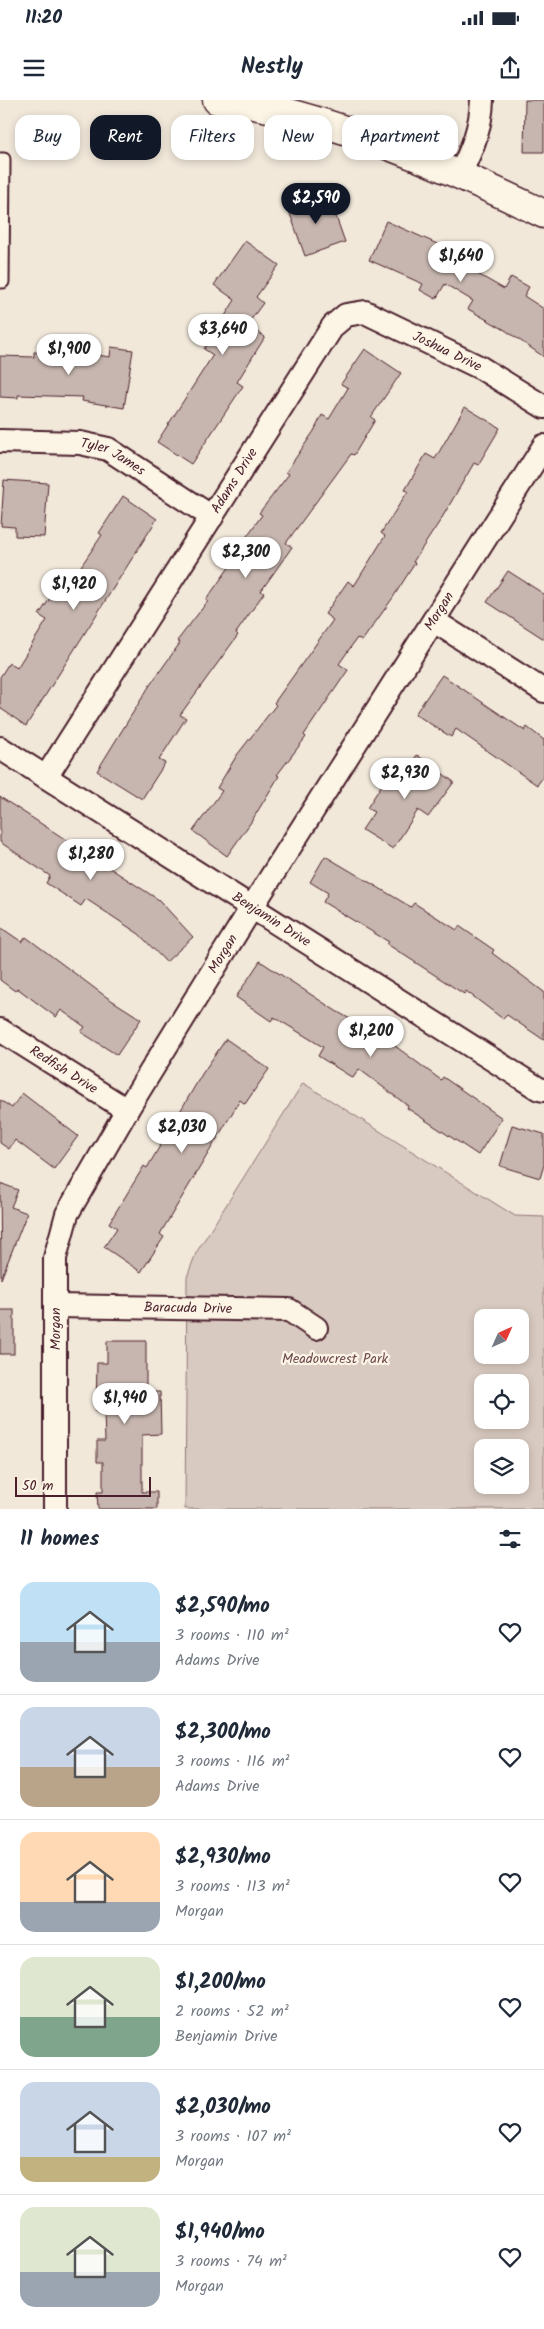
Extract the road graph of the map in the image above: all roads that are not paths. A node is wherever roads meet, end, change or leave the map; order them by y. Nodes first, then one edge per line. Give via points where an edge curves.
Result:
1 (217, 100) edge
2 (482, 100) edge
3 (0, 159) edge
4 (460, 174) junction
5 (544, 214) edge
6 (0, 282) edge
7 (346, 315) joint
8 (544, 407) edge
9 (0, 441) edge
10 (544, 446) edge
11 (212, 517) junction
12 (434, 620) junction
13 (544, 691) edge
14 (0, 748) edge
15 (46, 777) junction
16 (252, 907) junction
17 (0, 1030) edge
18 (544, 1090) edge
19 (127, 1110) junction
20 (56, 1306) junction
21 (316, 1328) dead end
22 (55, 1509) edge

1 - 4 main road via 280,110 372,140
2 - 4 street via 478,136
3 - 6 lane via 4,159 3,282
4 - 5 main road
7 - 8 street, Joshua Drive via 365,312 481,368
7 - 11 street, Adams Drive via 334,326
9 - 11 street, Tyler James via 80,442 108,449
10 - 12 street, Morgan
11 - 15 street, Adams Drive
12 - 13 street
12 - 16 street, Morgan
14 - 15 street, Benjamin Drive
15 - 16 street, Benjamin Drive
16 - 18 street, Benjamin Drive
16 - 19 street, Morgan
17 - 19 street, Redfish Drive
19 - 20 street, Morgan via 66,1214 55,1258
20 - 21 street, Baracuda Drive via 290,1310
20 - 22 street, Morgan

